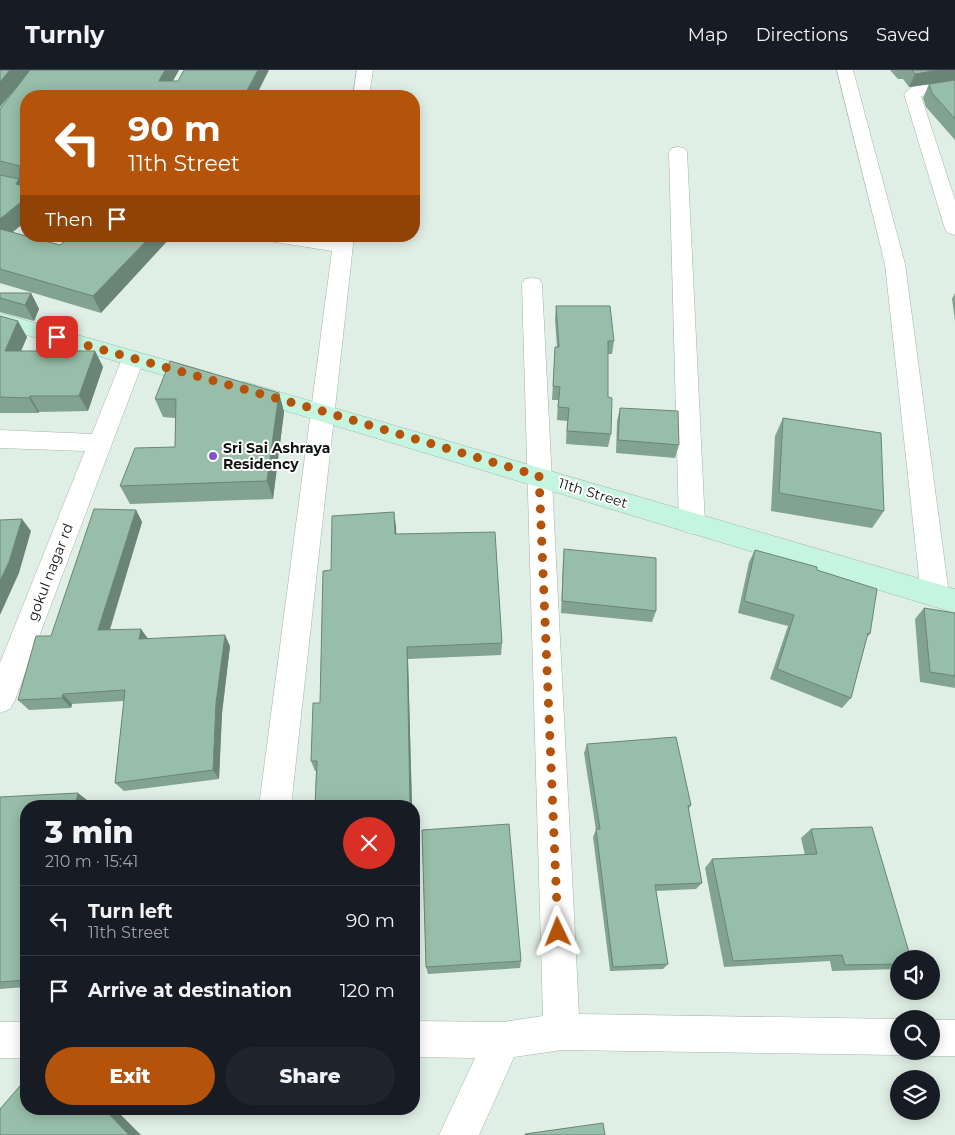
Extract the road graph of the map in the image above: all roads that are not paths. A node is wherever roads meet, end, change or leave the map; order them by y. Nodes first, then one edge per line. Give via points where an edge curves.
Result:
1 (364, 70) edge
2 (846, 70) edge
3 (955, 86) edge
4 (362, 90) edge
5 (678, 152) dead end
6 (955, 229) edge
7 (344, 242) edge
8 (532, 284) dead end
9 (0, 320) edge
10 (133, 359) junction
11 (322, 411) junction
12 (0, 439) edge
13 (101, 443) junction
14 (539, 476) junction
15 (692, 524) junction
16 (945, 598) edge
17 (1, 696) edge
18 (276, 800) edge
19 (562, 1032) junction
20 (890, 1037) edge
21 (940, 1038) edge
22 (955, 1038) edge
23 (420, 1039) edge
24 (503, 1040) junction
25 (459, 1135) edge

1 - 4 street
2 - 16 street via 895,264
3 - 6 street via 918,90 912,94
5 - 15 street
7 - 11 street
8 - 14 street
9 - 10 street, 11th Street
10 - 11 street, 11th Street
10 - 13 street, gokul nagar rd
11 - 14 street, 11th Street
11 - 18 street
12 - 13 street
13 - 17 street, gokul nagar rd
14 - 15 street, 11th Street
14 - 19 street
15 - 16 street, 11th Street
19 - 20 street
19 - 24 street
21 - 22 street
23 - 24 street
24 - 25 street

